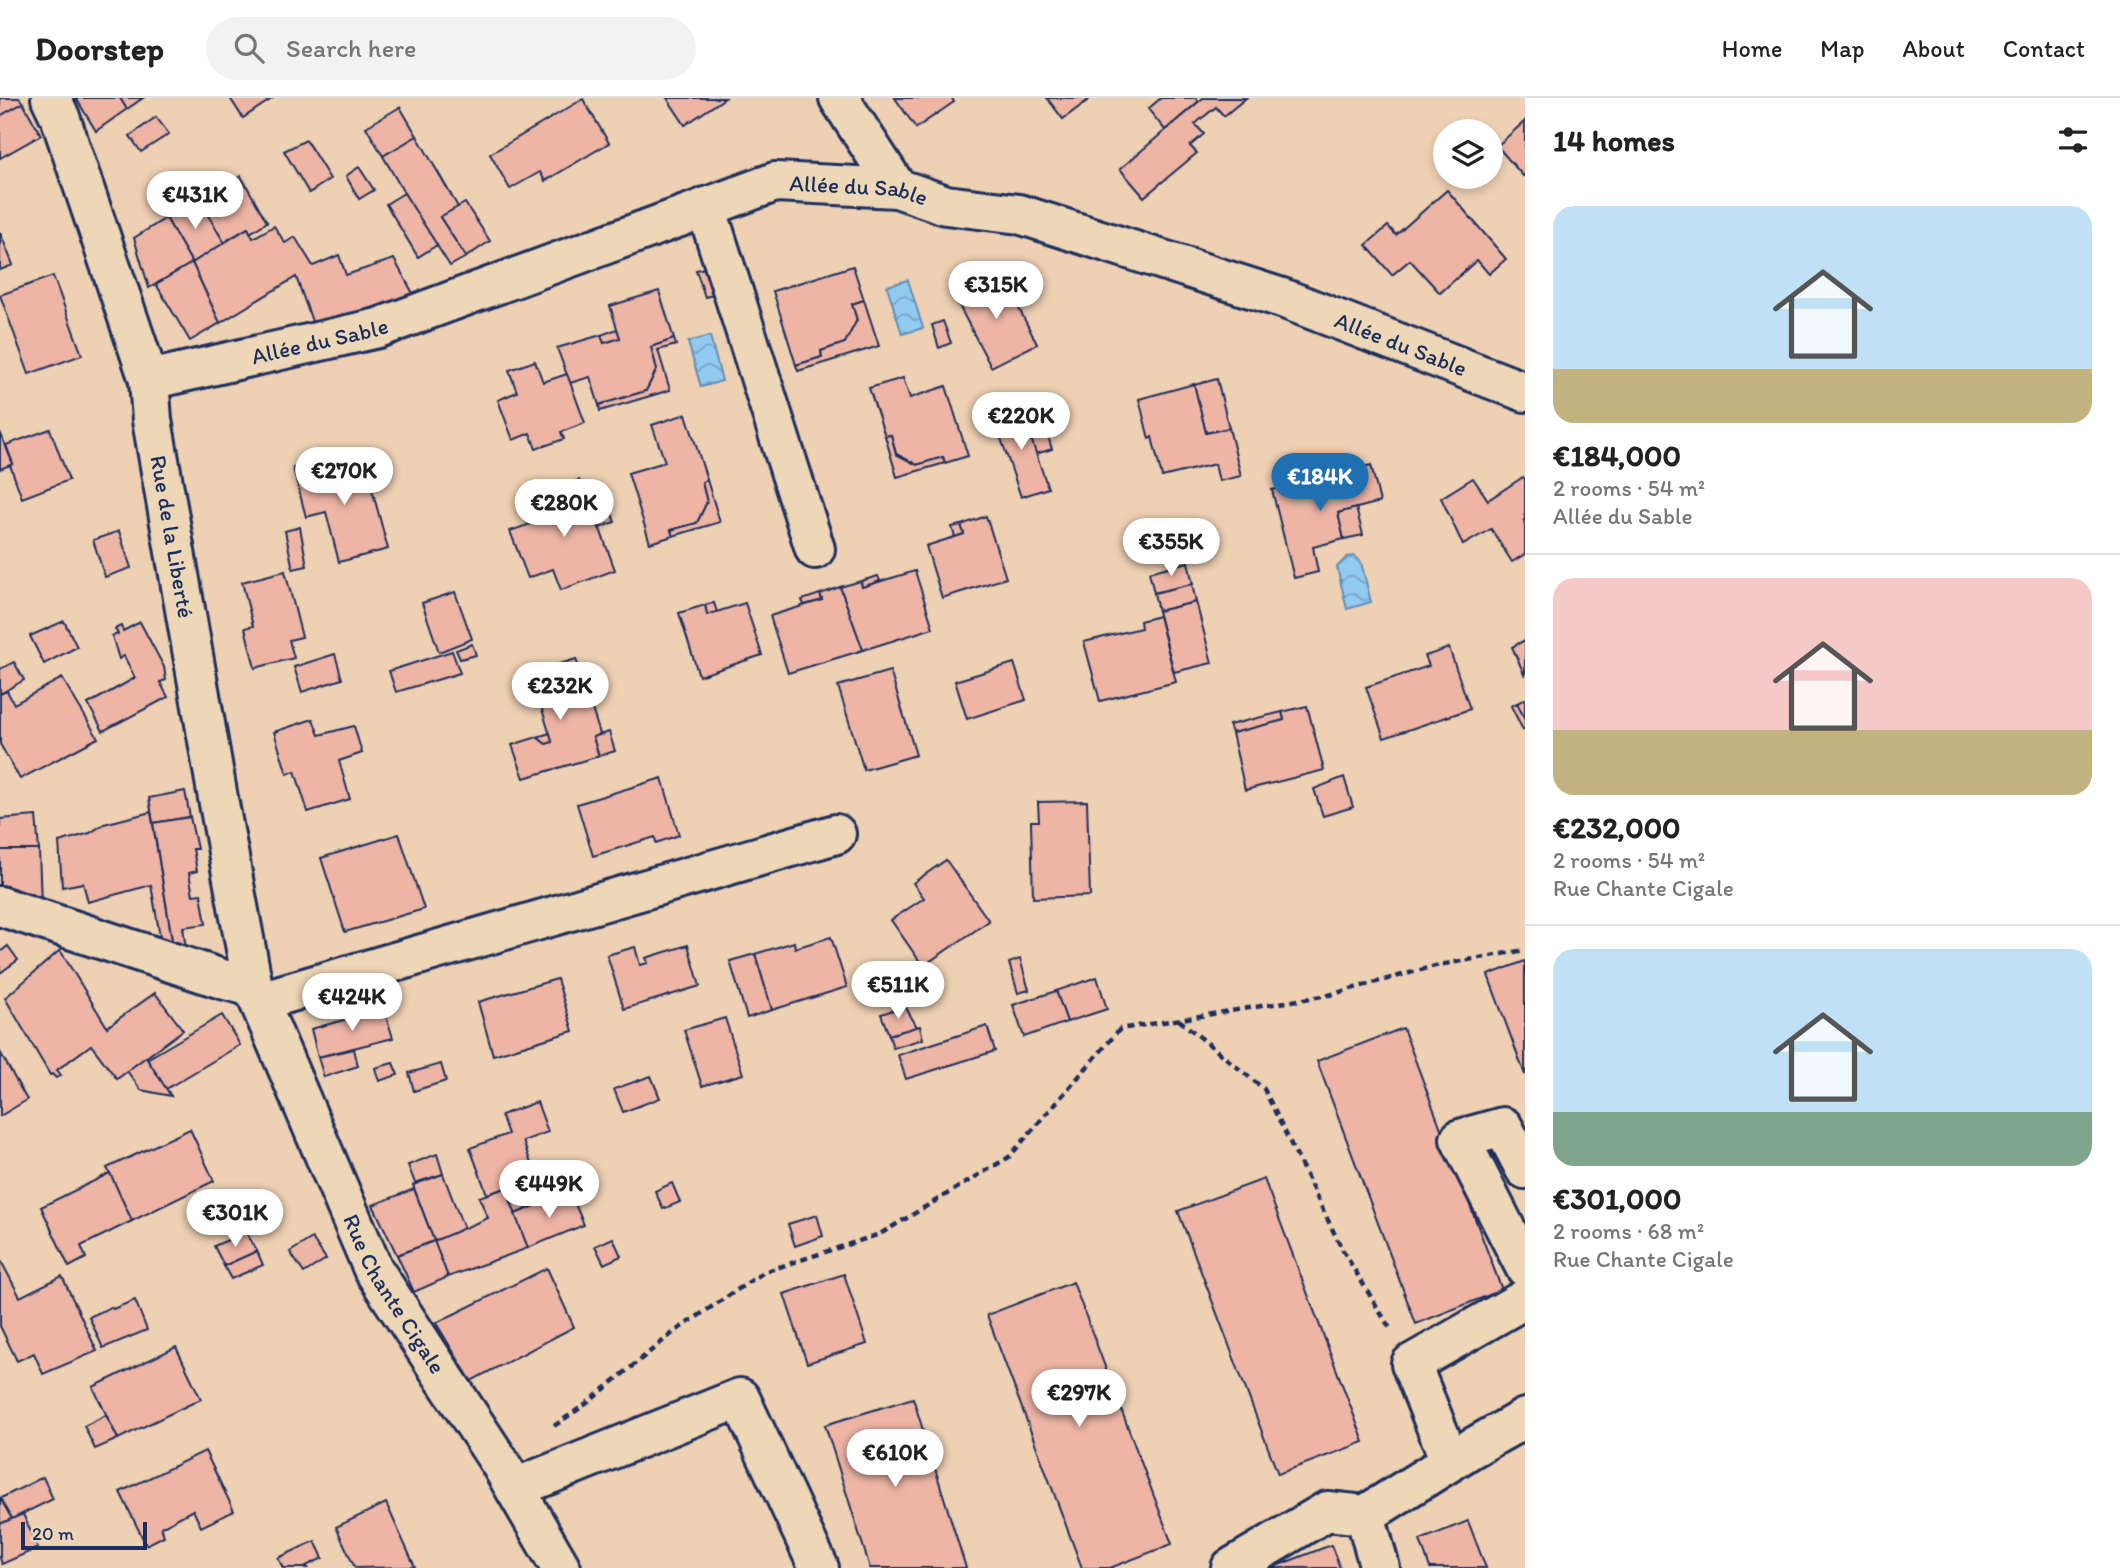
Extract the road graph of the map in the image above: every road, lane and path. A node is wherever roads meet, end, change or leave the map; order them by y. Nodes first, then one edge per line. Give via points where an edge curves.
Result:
1 (51, 98) edge
2 (839, 98) edge
3 (897, 188) junction
4 (706, 207) junction
5 (149, 380) junction
6 (1525, 392) edge
7 (815, 549) dead end
8 (836, 834) dead end
9 (0, 905) edge
10 (1525, 950) edge
11 (256, 994) junction
12 (1178, 1020) junction
13 (1525, 1170) edge
14 (1525, 1267) edge
15 (1525, 1299) edge
16 (1411, 1364) junction
17 (1525, 1418) edge
18 (554, 1426) dead end
19 (1450, 1461) junction
20 (515, 1488) junction
21 (1365, 1515) junction
22 (561, 1568) edge
23 (819, 1568) edge
24 (1231, 1568) edge
25 (1380, 1568) edge

1 - 5 street, Rue de la Liberté
2 - 3 street
3 - 4 street, Allée du Sable via 775,182
3 - 6 street, Allée du Sable via 946,205 1028,217 1285,299
4 - 5 street, Allée du Sable via 378,328
4 - 7 street
5 - 11 street, Rue de la Liberté via 152,420
8 - 11 street
9 - 11 street
10 - 12 path via 1439,965 1329,995
11 - 20 street, Rue Chante Cigale via 373,1269
12 - 16 path via 1264,1089 1342,1249
12 - 18 path via 1120,1029 1009,1157 880,1234 764,1272 674,1332
13 - 14 street via 1503,1127 1460,1139
15 - 16 street
16 - 19 street
17 - 19 street
19 - 21 street
20 - 22 street, Rue Chante Cigale
20 - 23 street via 740,1398
21 - 24 street via 1326,1511
21 - 25 street

